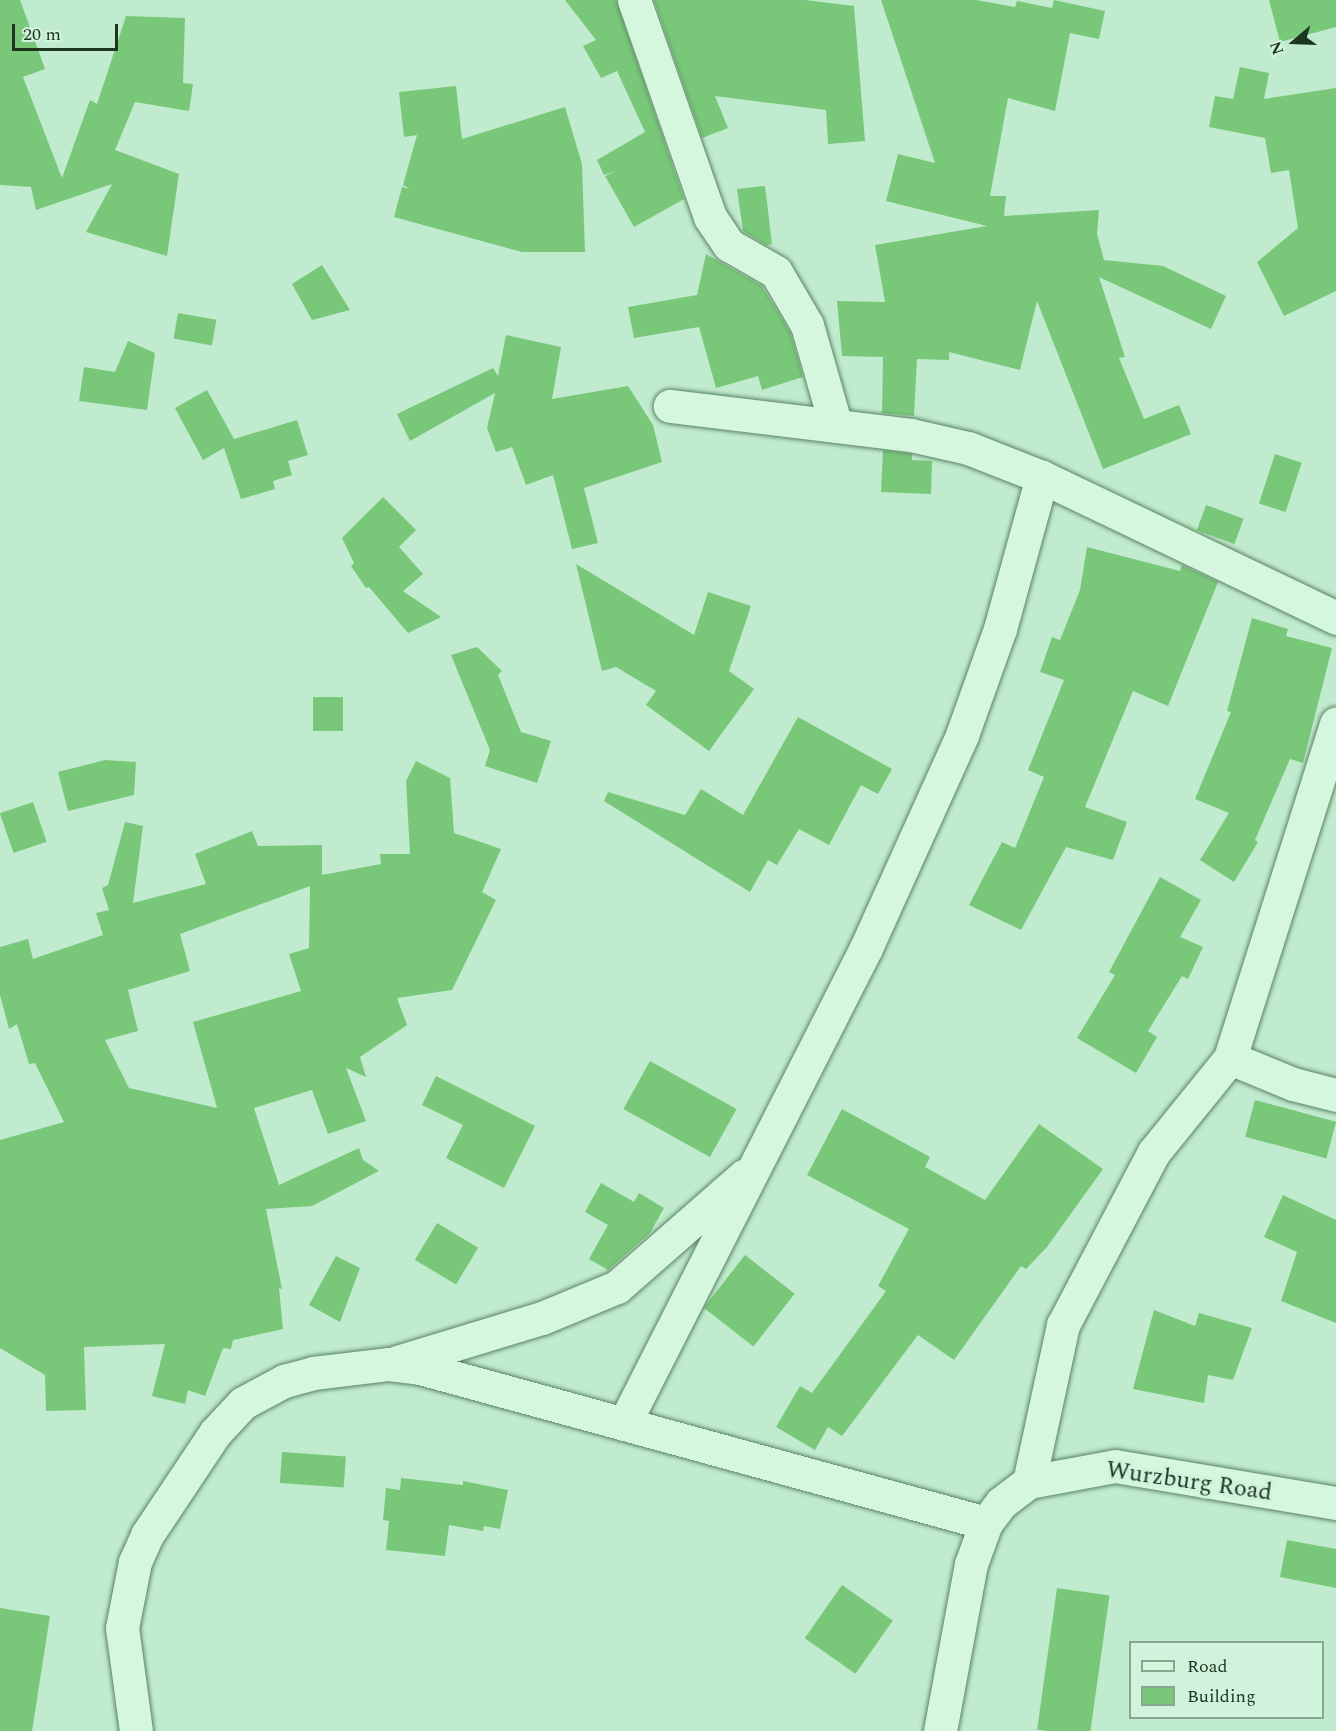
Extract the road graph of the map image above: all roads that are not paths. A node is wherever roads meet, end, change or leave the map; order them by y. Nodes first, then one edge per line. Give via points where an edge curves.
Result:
1 (634, 0) edge
2 (670, 406) dead end
3 (836, 426) junction
4 (1042, 477) junction
5 (1336, 618) edge
6 (1336, 723) edge
7 (1230, 1058) junction
8 (1336, 1095) edge
9 (758, 1164) junction
10 (389, 1364) junction
11 (624, 1424) junction
12 (1029, 1482) junction
13 (1336, 1503) edge
14 (986, 1523) junction
15 (136, 1731) edge
16 (940, 1731) edge

1 - 3 street via 710,217 729,245 776,272 807,325
2 - 3 street
3 - 4 street via 911,435 968,448
4 - 5 street
4 - 9 street via 1000,629 962,735 866,948
6 - 7 street
7 - 8 street via 1293,1084
7 - 12 street via 1154,1152 1063,1325
9 - 10 street via 617,1287 542,1318
9 - 11 street
10 - 11 street via 420,1368
10 - 15 street via 313,1373 284,1381 243,1403 215,1433 181,1481 147,1536 127,1591 122,1628
11 - 14 street
12 - 13 street, Wurzburg Road via 1115,1466
12 - 14 street, Wurzburg Road via 1001,1503
14 - 16 street, Wurzburg Road via 970,1564 955,1631

